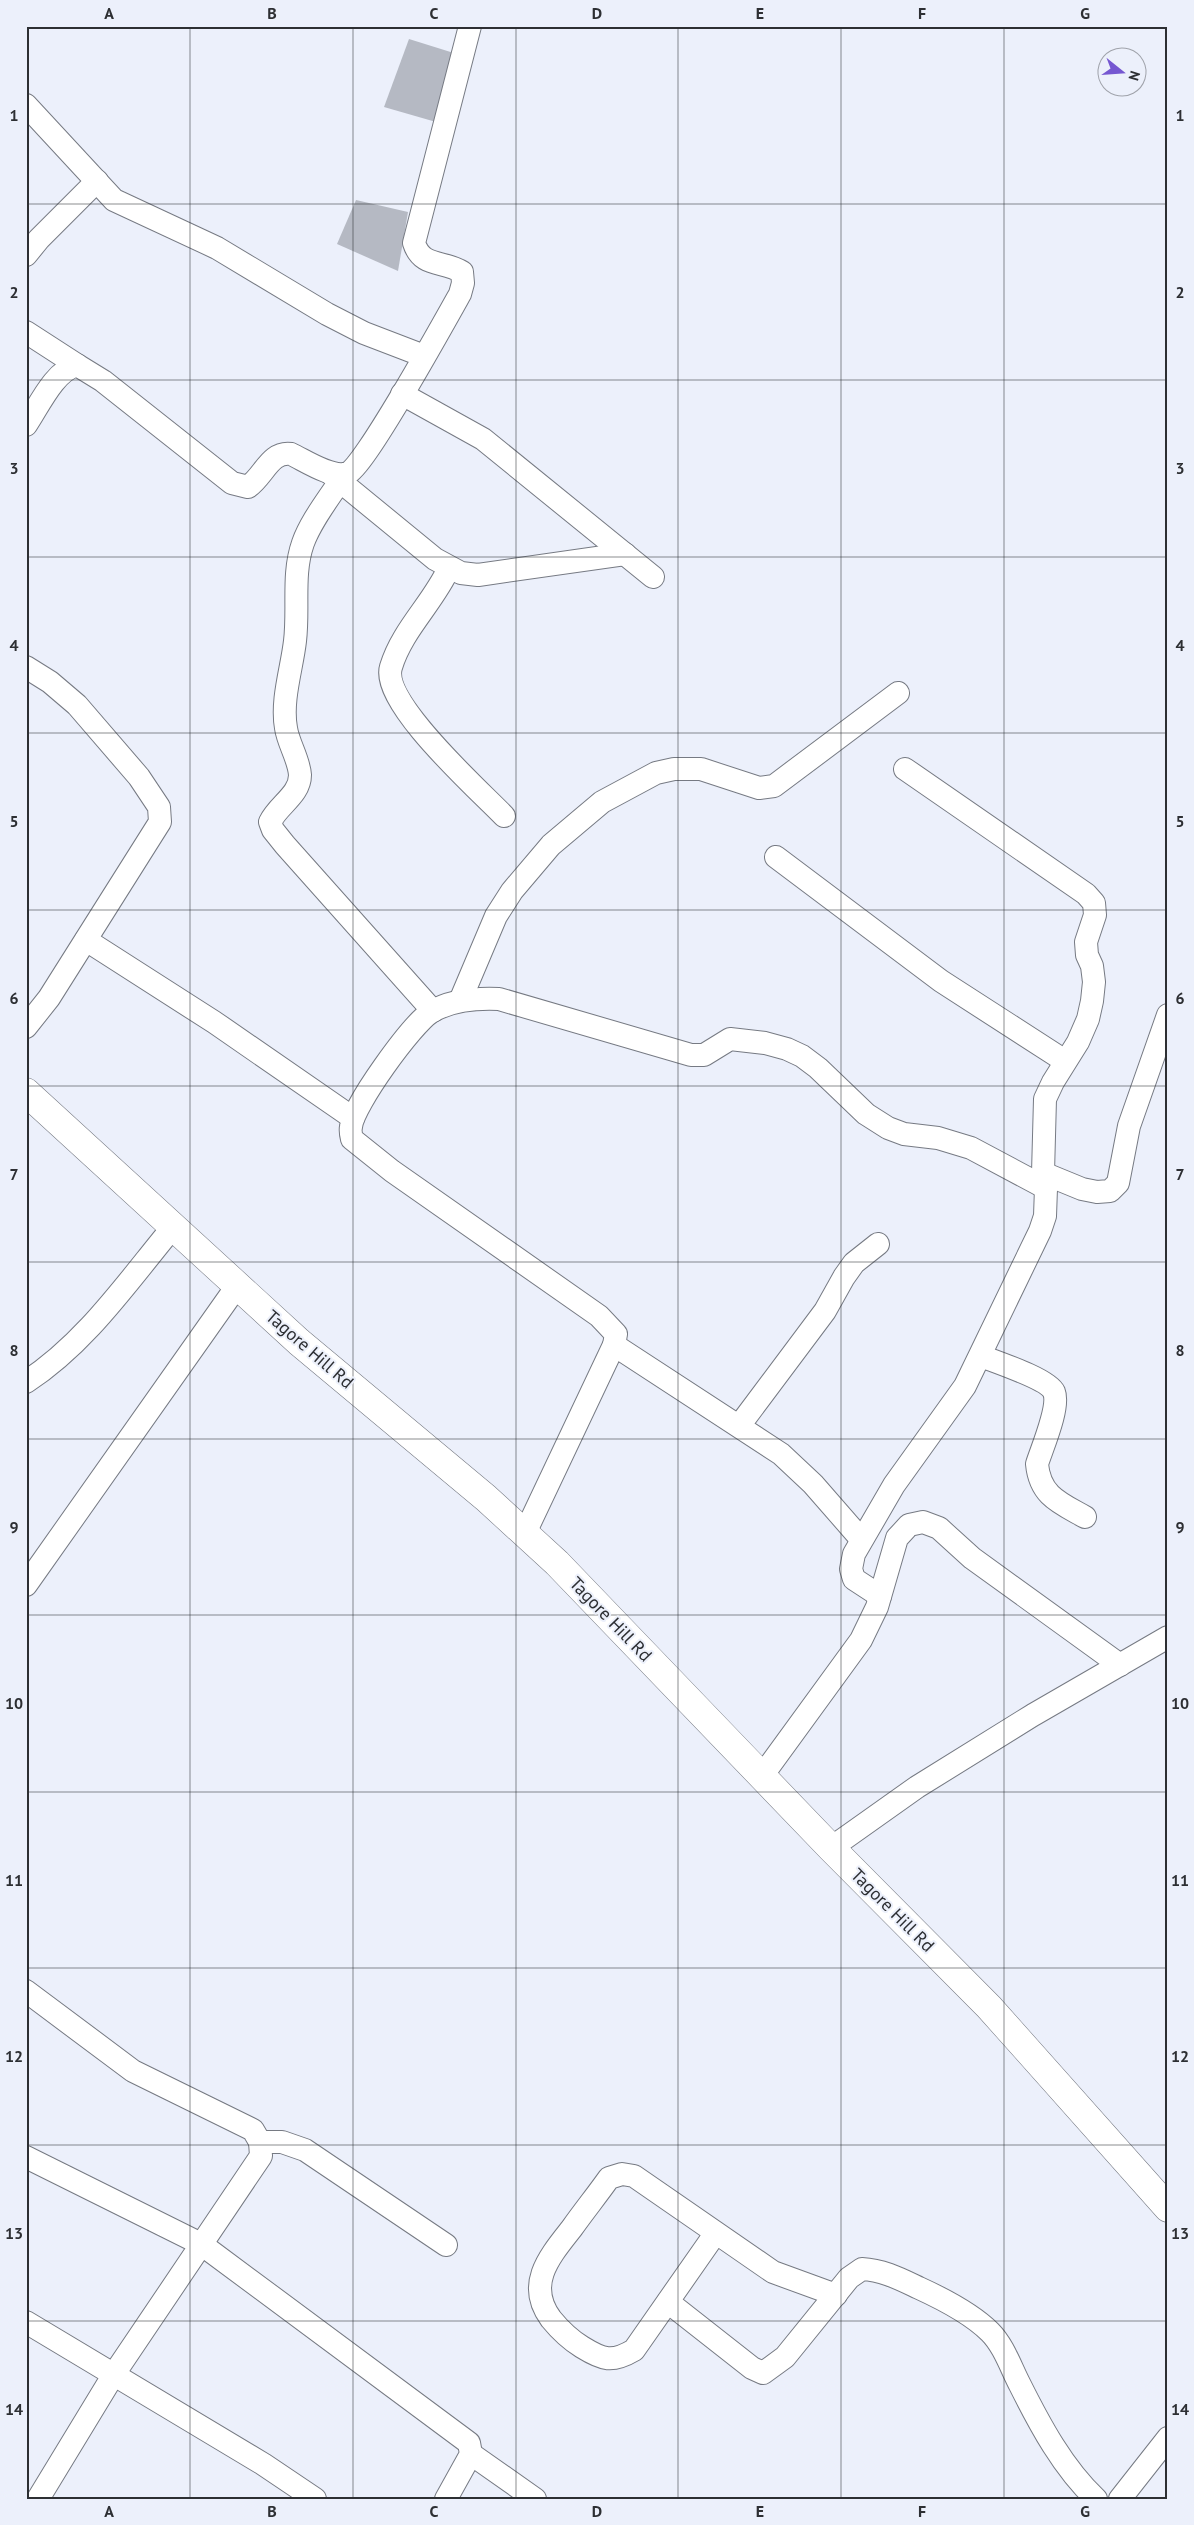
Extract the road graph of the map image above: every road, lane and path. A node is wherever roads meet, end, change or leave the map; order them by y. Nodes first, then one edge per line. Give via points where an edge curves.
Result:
1 (470, 26) edge
2 (26, 105) edge
3 (97, 181) junction
4 (26, 255) edge
5 (26, 332) edge
6 (424, 356) junction
7 (77, 365) junction
8 (402, 394) junction
9 (26, 425) edge
10 (334, 476) junction
11 (625, 554) junction
12 (449, 568) junction
13 (653, 577) dead end
14 (26, 667) edge
15 (898, 693) dead end
16 (905, 769) dead end
17 (504, 816) dead end
18 (776, 857) dead end
19 (86, 940) junction
20 (460, 1001) junction
21 (432, 1011) junction
22 (1168, 1015) edge
23 (26, 1027) edge
24 (1065, 1061) junction
25 (26, 1092) edge
26 (353, 1118) junction
27 (1044, 1181) junction
28 (173, 1227) junction
29 (878, 1244) dead end
30 (238, 1286) junction
31 (614, 1345) junction
32 (981, 1356) junction
33 (26, 1382) edge
34 (739, 1426) junction
35 (1085, 1517) dead end
36 (525, 1533) junction
37 (861, 1539) junction
38 (26, 1585) edge
39 (880, 1596) junction
40 (1168, 1637) edge
41 (1129, 1661) junction
42 (762, 1776) junction
43 (831, 1848) junction
44 (26, 1991) edge
45 (260, 2142) junction
46 (26, 2157) edge
47 (1161, 2199) edge
48 (715, 2234) junction
49 (201, 2244) junction
50 (446, 2246) dead end
51 (836, 2294) junction
52 (668, 2302) junction
53 (26, 2322) edge
54 (114, 2374) junction
55 (1168, 2438) edge
56 (471, 2454) junction
57 (39, 2495) edge
58 (315, 2499) edge
59 (446, 2499) edge
60 (535, 2499) edge
61 (1096, 2499) edge
62 (1120, 2499) edge

1 - 6 street via 414,243 424,260 453,266 462,272 464,283
2 - 3 street
3 - 4 street
3 - 6 street via 114,200 217,248 342,321
5 - 7 street
6 - 8 street
7 - 9 street via 68,368 52,386
7 - 10 street via 103,381 232,483 248,486 255,482 274,458 283,453
8 - 10 street via 359,464 350,473
8 - 11 street via 483,439
10 - 12 street
10 - 21 street via 297,561 296,639 285,708 286,728 300,775 289,800 276,811 270,822 285,845
11 - 12 street via 478,575
11 - 13 street
12 - 17 street via 432,600 399,646 390,669 391,685 407,714
14 - 19 street via 77,704 139,777 159,807 160,822
15 - 20 street via 774,786 759,788 701,769 674,769 656,773 602,802 551,845 512,891 496,916
16 - 24 street via 1086,894 1094,904 1095,915 1086,942 1094,982 1092,1001 1088,1020
18 - 24 street via 941,981
19 - 23 street
19 - 26 street via 207,1017
20 - 21 street
20 - 27 street via 498,999 691,1055 704,1056 730,1039 787,1049 818,1068 860,1109 888,1128 971,1148
21 - 26 street via 400,1044
22 - 27 street via 1130,1126 1118,1183 1110,1191 1098,1192
24 - 27 street via 1045,1099
25 - 28 main road, Tagore Hill Rd
26 - 31 street via 350,1128 352,1139 362,1149 599,1316 616,1334
27 - 32 street via 1047,1203 1040,1231
28 - 30 main road, Tagore Hill Rd
28 - 33 street via 74,1344
29 - 34 street via 844,1276 825,1311
30 - 36 main road, Tagore Hill Rd via 298,1342
30 - 38 street
31 - 34 street
31 - 36 street
32 - 35 street via 1045,1383 1054,1392 1056,1405 1038,1473 1042,1486 1054,1500
32 - 37 street via 965,1386 922,1444
34 - 37 street via 799,1470
36 - 42 main road, Tagore Hill Rd
37 - 39 street via 851,1569 854,1579
39 - 41 street via 897,1538 909,1525 923,1522 939,1528 972,1558
39 - 42 street via 870,1624 852,1657
40 - 41 street
41 - 43 street via 1033,1714 917,1787
42 - 43 main road, Tagore Hill Rd
43 - 47 main road, Tagore Hill Rd via 988,2007
44 - 45 street via 133,2071 239,2121 254,2130
45 - 49 street via 261,2156
45 - 50 street via 282,2142 305,2150
46 - 49 street
48 - 51 street via 773,2272
48 - 52 street
48 - 52 street via 634,2176 622,2174 609,2178 554,2251 540,2283 540,2301 560,2330 571,2341 606,2358 613,2359 634,2350
49 - 54 street
49 - 56 street via 469,2443
51 - 52 street via 785,2357 762,2373
51 - 61 street via 849,2278 862,2269 874,2270 930,2293 979,2322 992,2333 1000,2346 1030,2407 1061,2456 1077,2480
53 - 54 street
54 - 57 street
54 - 58 street
55 - 62 street
56 - 59 street
56 - 60 street

